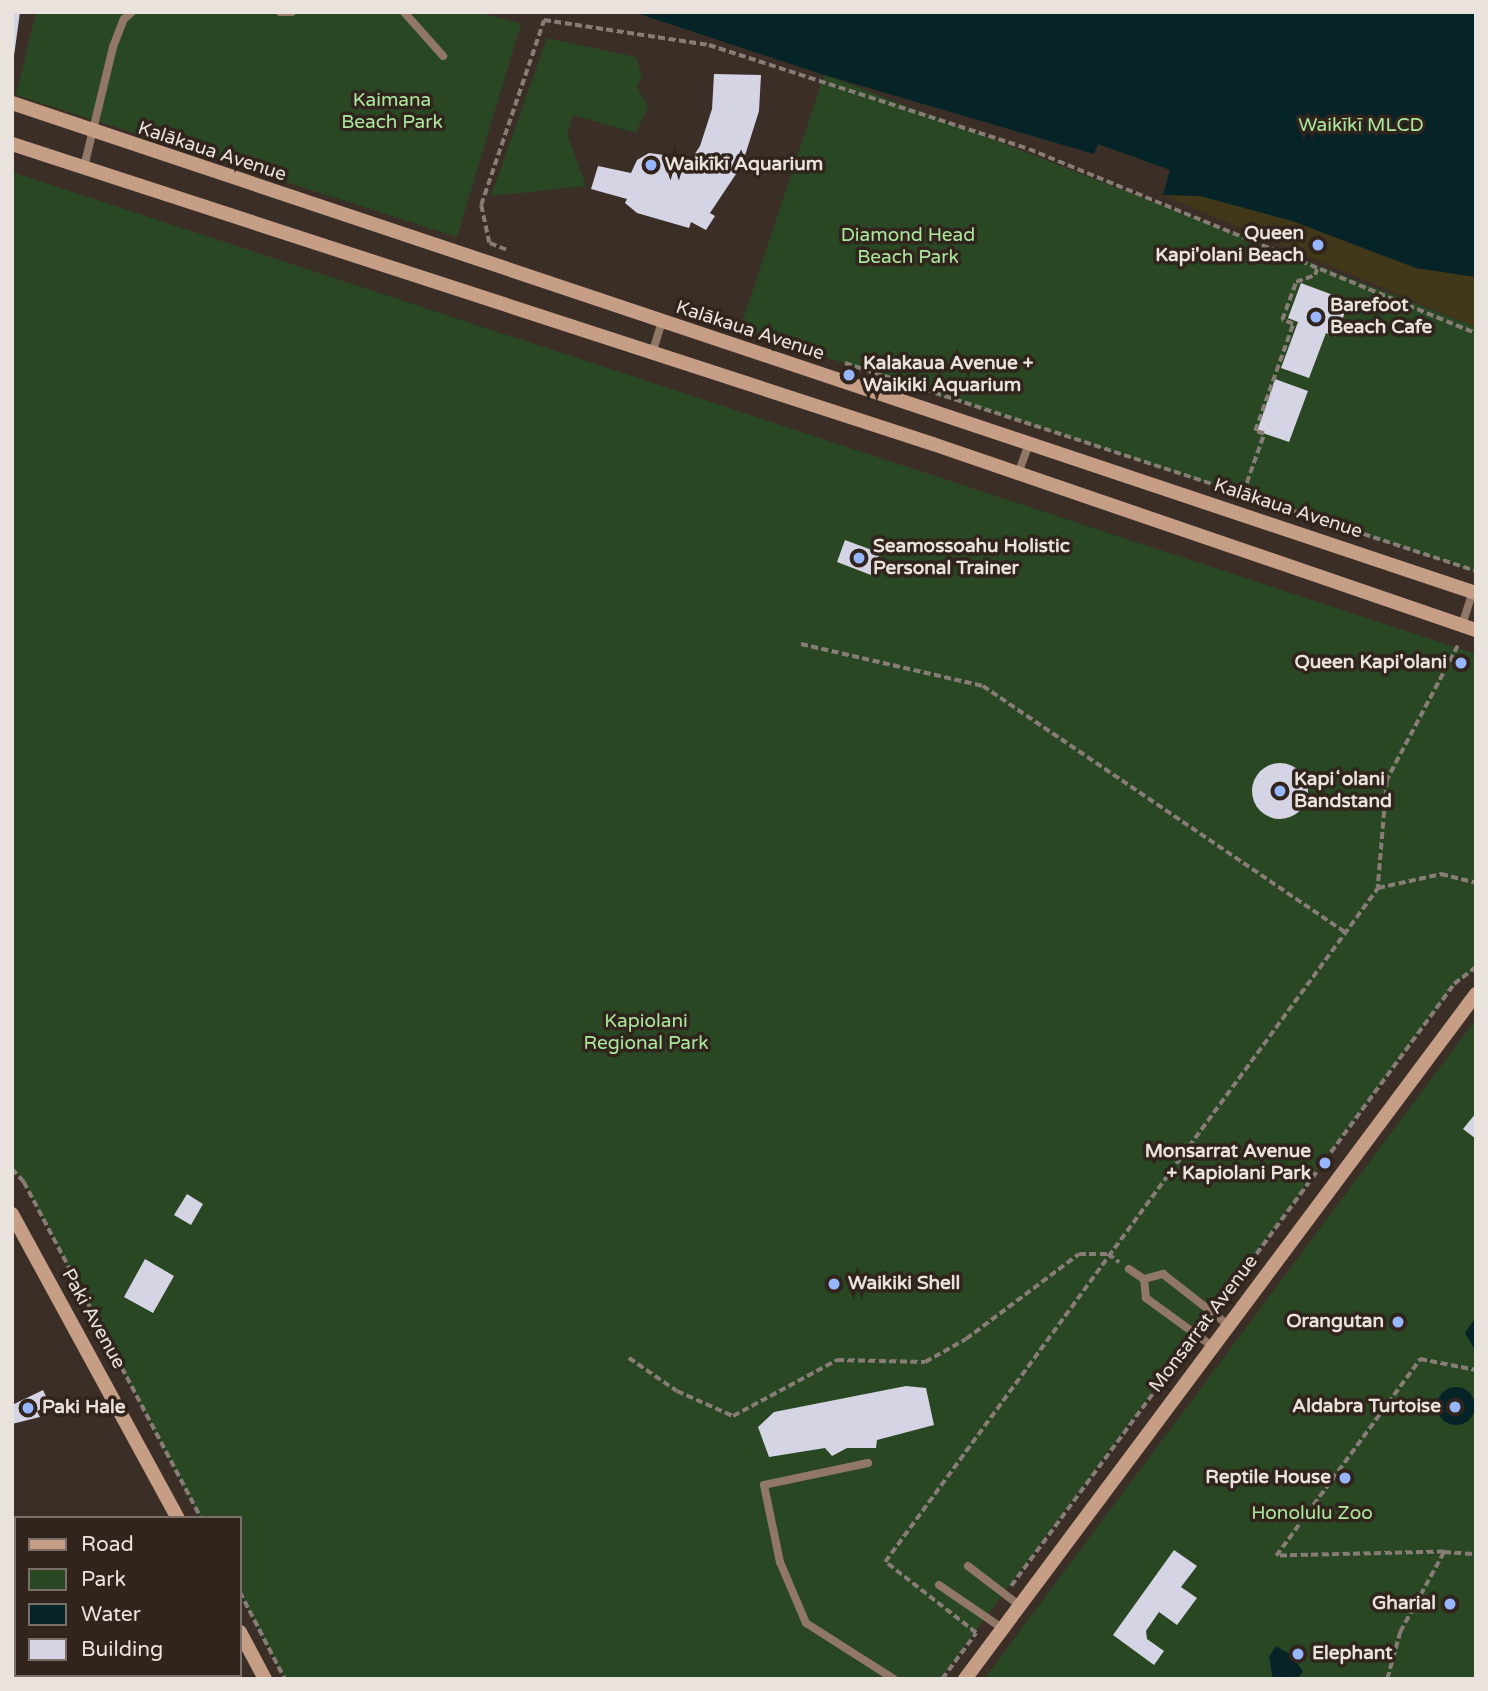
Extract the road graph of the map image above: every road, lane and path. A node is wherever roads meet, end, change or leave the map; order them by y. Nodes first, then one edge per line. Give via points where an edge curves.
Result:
1 (132, 12) edge
2 (280, 12) edge
3 (292, 12) edge
4 (404, 12) edge
5 (443, 56) dead end
6 (12, 103) edge
7 (91, 132) junction
8 (12, 144) edge
9 (84, 167) junction
10 (514, 253) dead end
11 (1317, 269) junction
12 (662, 322) junction
13 (1476, 333) edge
14 (652, 354) junction
15 (839, 362) dead end
16 (1029, 444) junction
17 (1018, 474) junction
18 (1243, 493) junction
19 (1476, 571) edge
20 (1475, 592) edge
21 (1469, 628) edge
22 (802, 644) dead end
23 (1458, 646) dead end
24 (1476, 883) edge
25 (1378, 888) junction
26 (1348, 934) junction
27 (1476, 967) edge
28 (1476, 994) edge
29 (12, 1169) edge
30 (12, 1214) edge
31 (1108, 1254) junction
32 (1129, 1269) dead end
33 (1144, 1279) junction
34 (1213, 1313) junction
35 (1228, 1325) junction
36 (1197, 1335) junction
37 (1212, 1346) junction
38 (629, 1358) dead end
39 (1476, 1370) edge
40 (868, 1463) dead end
41 (177, 1516) edge
42 (200, 1516) edge
43 (1444, 1552) junction
44 (1476, 1554) edge
45 (968, 1566) dead end
46 (939, 1585) dead end
47 (1004, 1594) junction
48 (242, 1596) edge
49 (1019, 1605) junction
50 (1002, 1628) junction
51 (242, 1636) edge
52 (265, 1679) edge
53 (285, 1679) edge
54 (894, 1679) edge
55 (942, 1679) edge
56 (965, 1679) edge
57 (1387, 1679) edge

1 - 7 lane via 124,19 113,47
2 - 3 lane
4 - 5 lane
6 - 7 street, Kalākaua Avenue
7 - 9 lane
7 - 12 street, Kalākaua Avenue
8 - 9 street
9 - 14 street
10 - 11 path via 489,243 481,205 544,20 709,45 1042,153
11 - 13 path
11 - 18 path via 1315,275 1296,282 1282,320 1293,324 1255,431 1264,435
12 - 14 lane
12 - 16 street, Kalākaua Avenue
14 - 17 street
15 - 18 path
16 - 17 lane
16 - 20 street, Kalākaua Avenue
17 - 21 street
18 - 19 path
20 - 21 lane
22 - 26 path via 983,686
23 - 25 path via 1387,780
24 - 25 path via 1441,874
25 - 26 path
26 - 31 path
27 - 34 path via 1454,985
28 - 35 street, Monsarrat Avenue
29 - 42 path via 24,1182
30 - 41 street, Paki Avenue
31 - 38 path via 1079,1254 966,1339 925,1362 837,1360 733,1416 677,1391
31 - 55 path via 884,1562 976,1633
32 - 33 lane
33 - 34 lane via 1163,1274
33 - 36 lane via 1146,1298
34 - 35 lane
35 - 37 street, Monsarrat Avenue
36 - 37 lane
36 - 47 path
37 - 49 street, Monsarrat Avenue
39 - 43 path via 1420,1359 1276,1556
40 - 54 lane via 764,1485 780,1562 806,1623
43 - 44 path
43 - 57 path via 1400,1632
45 - 47 lane
46 - 50 lane
47 - 49 lane
48 - 53 path
49 - 50 street, Monsarrat Avenue
50 - 56 street, Monsarrat Avenue
51 - 52 street

